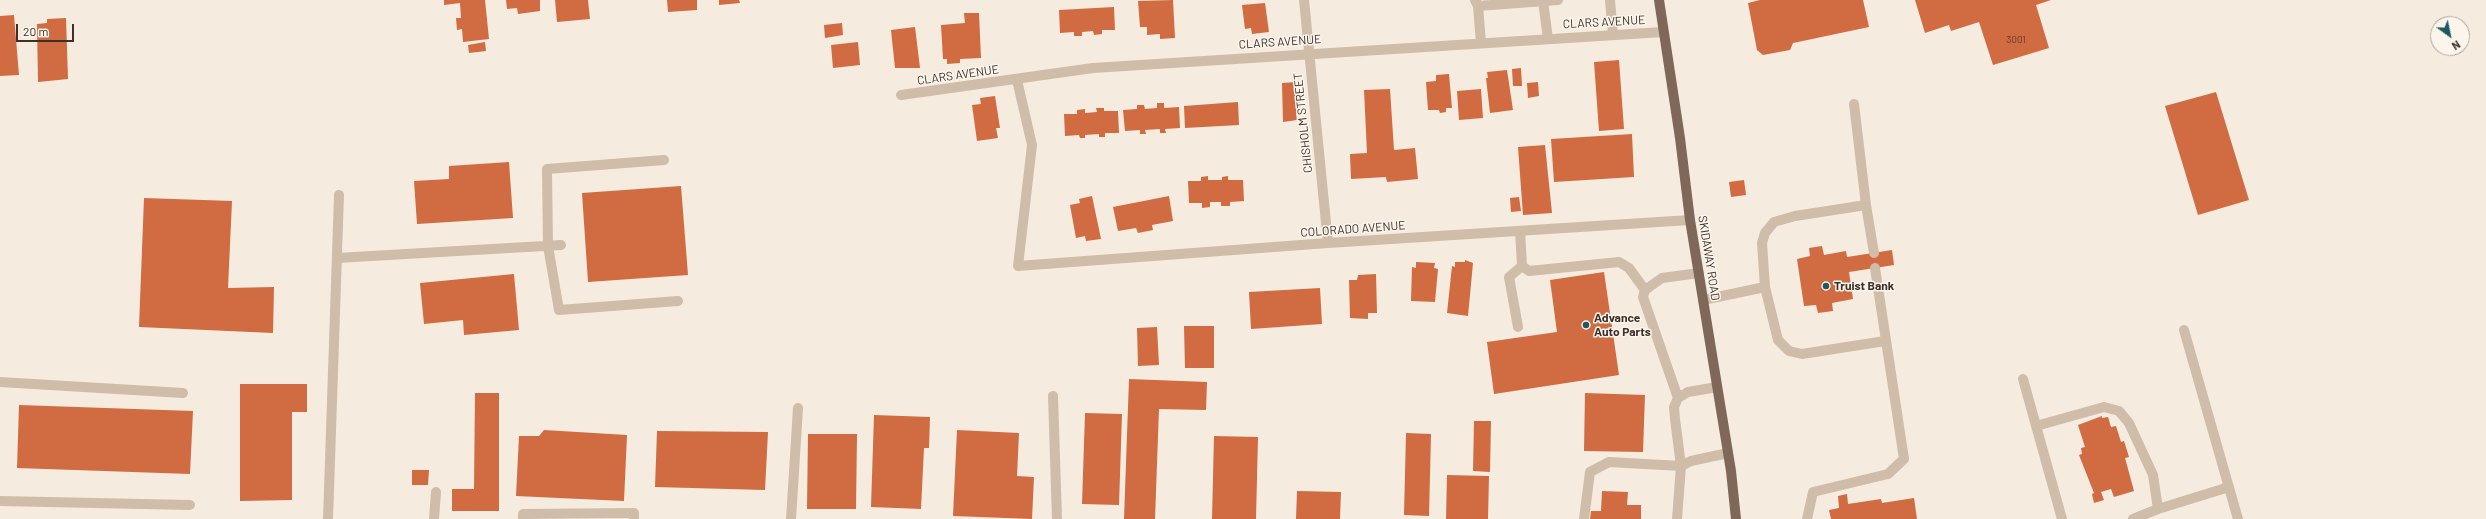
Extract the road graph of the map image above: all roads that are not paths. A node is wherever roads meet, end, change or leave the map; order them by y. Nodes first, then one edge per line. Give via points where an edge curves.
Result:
1 (1304, 0) edge
2 (1558, 0) edge
3 (1610, 0) edge
4 (1659, 0) edge
5 (1543, 1) junction
6 (1476, 3) edge
7 (1663, 32) junction
8 (1612, 35) junction
9 (1548, 38) junction
10 (1481, 43) junction
11 (1309, 53) junction
12 (1017, 80) junction
13 (901, 95) dead end
14 (1854, 104) dead end
15 (664, 160) dead end
16 (339, 195) dead end
17 (1866, 206) junction
18 (1690, 220) junction
19 (1520, 231) junction
20 (1328, 243) junction
21 (561, 245) dead end
22 (548, 246) junction
23 (1874, 253) dead end
24 (337, 258) junction
25 (1522, 266) junction
26 (1875, 268) dead end
27 (1698, 273) junction
28 (1765, 287) junction
29 (1645, 290) junction
30 (1703, 300) junction
31 (678, 301) dead end
32 (1518, 327) dead end
33 (2184, 330) dead end
34 (1885, 341) junction
35 (2023, 379) dead end
36 (0, 382) edge
37 (1717, 387) junction
38 (183, 393) dead end
39 (1053, 396) dead end
40 (1678, 398) junction
41 (798, 408) dead end
42 (2036, 426) junction
43 (1728, 453) junction
44 (1681, 466) junction
45 (2229, 487) junction
46 (436, 492) dead end
47 (0, 501) edge
48 (190, 505) dead end
49 (2158, 509) junction
50 (328, 519) edge
51 (434, 519) edge
52 (523, 519) edge
53 (634, 519) edge
54 (791, 519) edge
55 (1057, 519) edge
56 (1584, 519) edge
57 (1677, 519) edge
58 (1736, 519) edge
59 (1807, 519) edge
60 (2062, 519) edge
61 (2133, 519) edge
62 (2238, 519) edge

1 - 11 street, CHISHOLM STREET
2 - 5 street
3 - 8 street
4 - 7 main road, SKIDAWAY ROAD
5 - 6 street
5 - 9 street
6 - 10 street
7 - 8 street, CLARS AVENUE
7 - 18 main road, SKIDAWAY ROAD
8 - 9 street, CLARS AVENUE
9 - 10 street, CLARS AVENUE
10 - 11 street, CLARS AVENUE
11 - 12 street, CLARS AVENUE via 1093,68
11 - 20 street, CHISHOLM STREET
12 - 13 street, CLARS AVENUE
12 - 20 street, COLORADO AVENUE via 1032,145 1018,266
14 - 17 street
15 - 22 street via 547,169
16 - 24 street
17 - 23 street
17 - 28 street via 1795,216 1774,222 1765,233 1762,243
18 - 19 street, COLORADO AVENUE
18 - 27 main road, SKIDAWAY ROAD
19 - 20 street, COLORADO AVENUE
19 - 25 street
21 - 22 street
22 - 24 street
22 - 31 street via 559,310
24 - 50 street
25 - 29 street via 1529,271 1619,262 1629,268
25 - 32 street via 1509,276
26 - 34 street
27 - 29 street via 1662,278
27 - 30 main road, SKIDAWAY ROAD
28 - 30 street
28 - 34 street via 1778,340 1790,351 1802,354
29 - 40 street via 1643,297 1647,311
30 - 37 main road, SKIDAWAY ROAD
33 - 45 street
34 - 59 street via 1904,459 1888,474 1813,492
35 - 42 street
36 - 38 street
37 - 40 street via 1688,392
37 - 43 main road, SKIDAWAY ROAD
39 - 55 street
40 - 44 street via 1674,407 1674,419
41 - 54 street
42 - 49 street via 2104,407 2119,411 2129,423 2153,475
42 - 60 street
43 - 44 street
43 - 58 main road, SKIDAWAY ROAD
44 - 56 street via 1609,462 1590,472
44 - 57 street
45 - 49 street
45 - 62 street
46 - 51 street
47 - 48 street
49 - 61 street
52 - 53 street via 523,514 634,513

